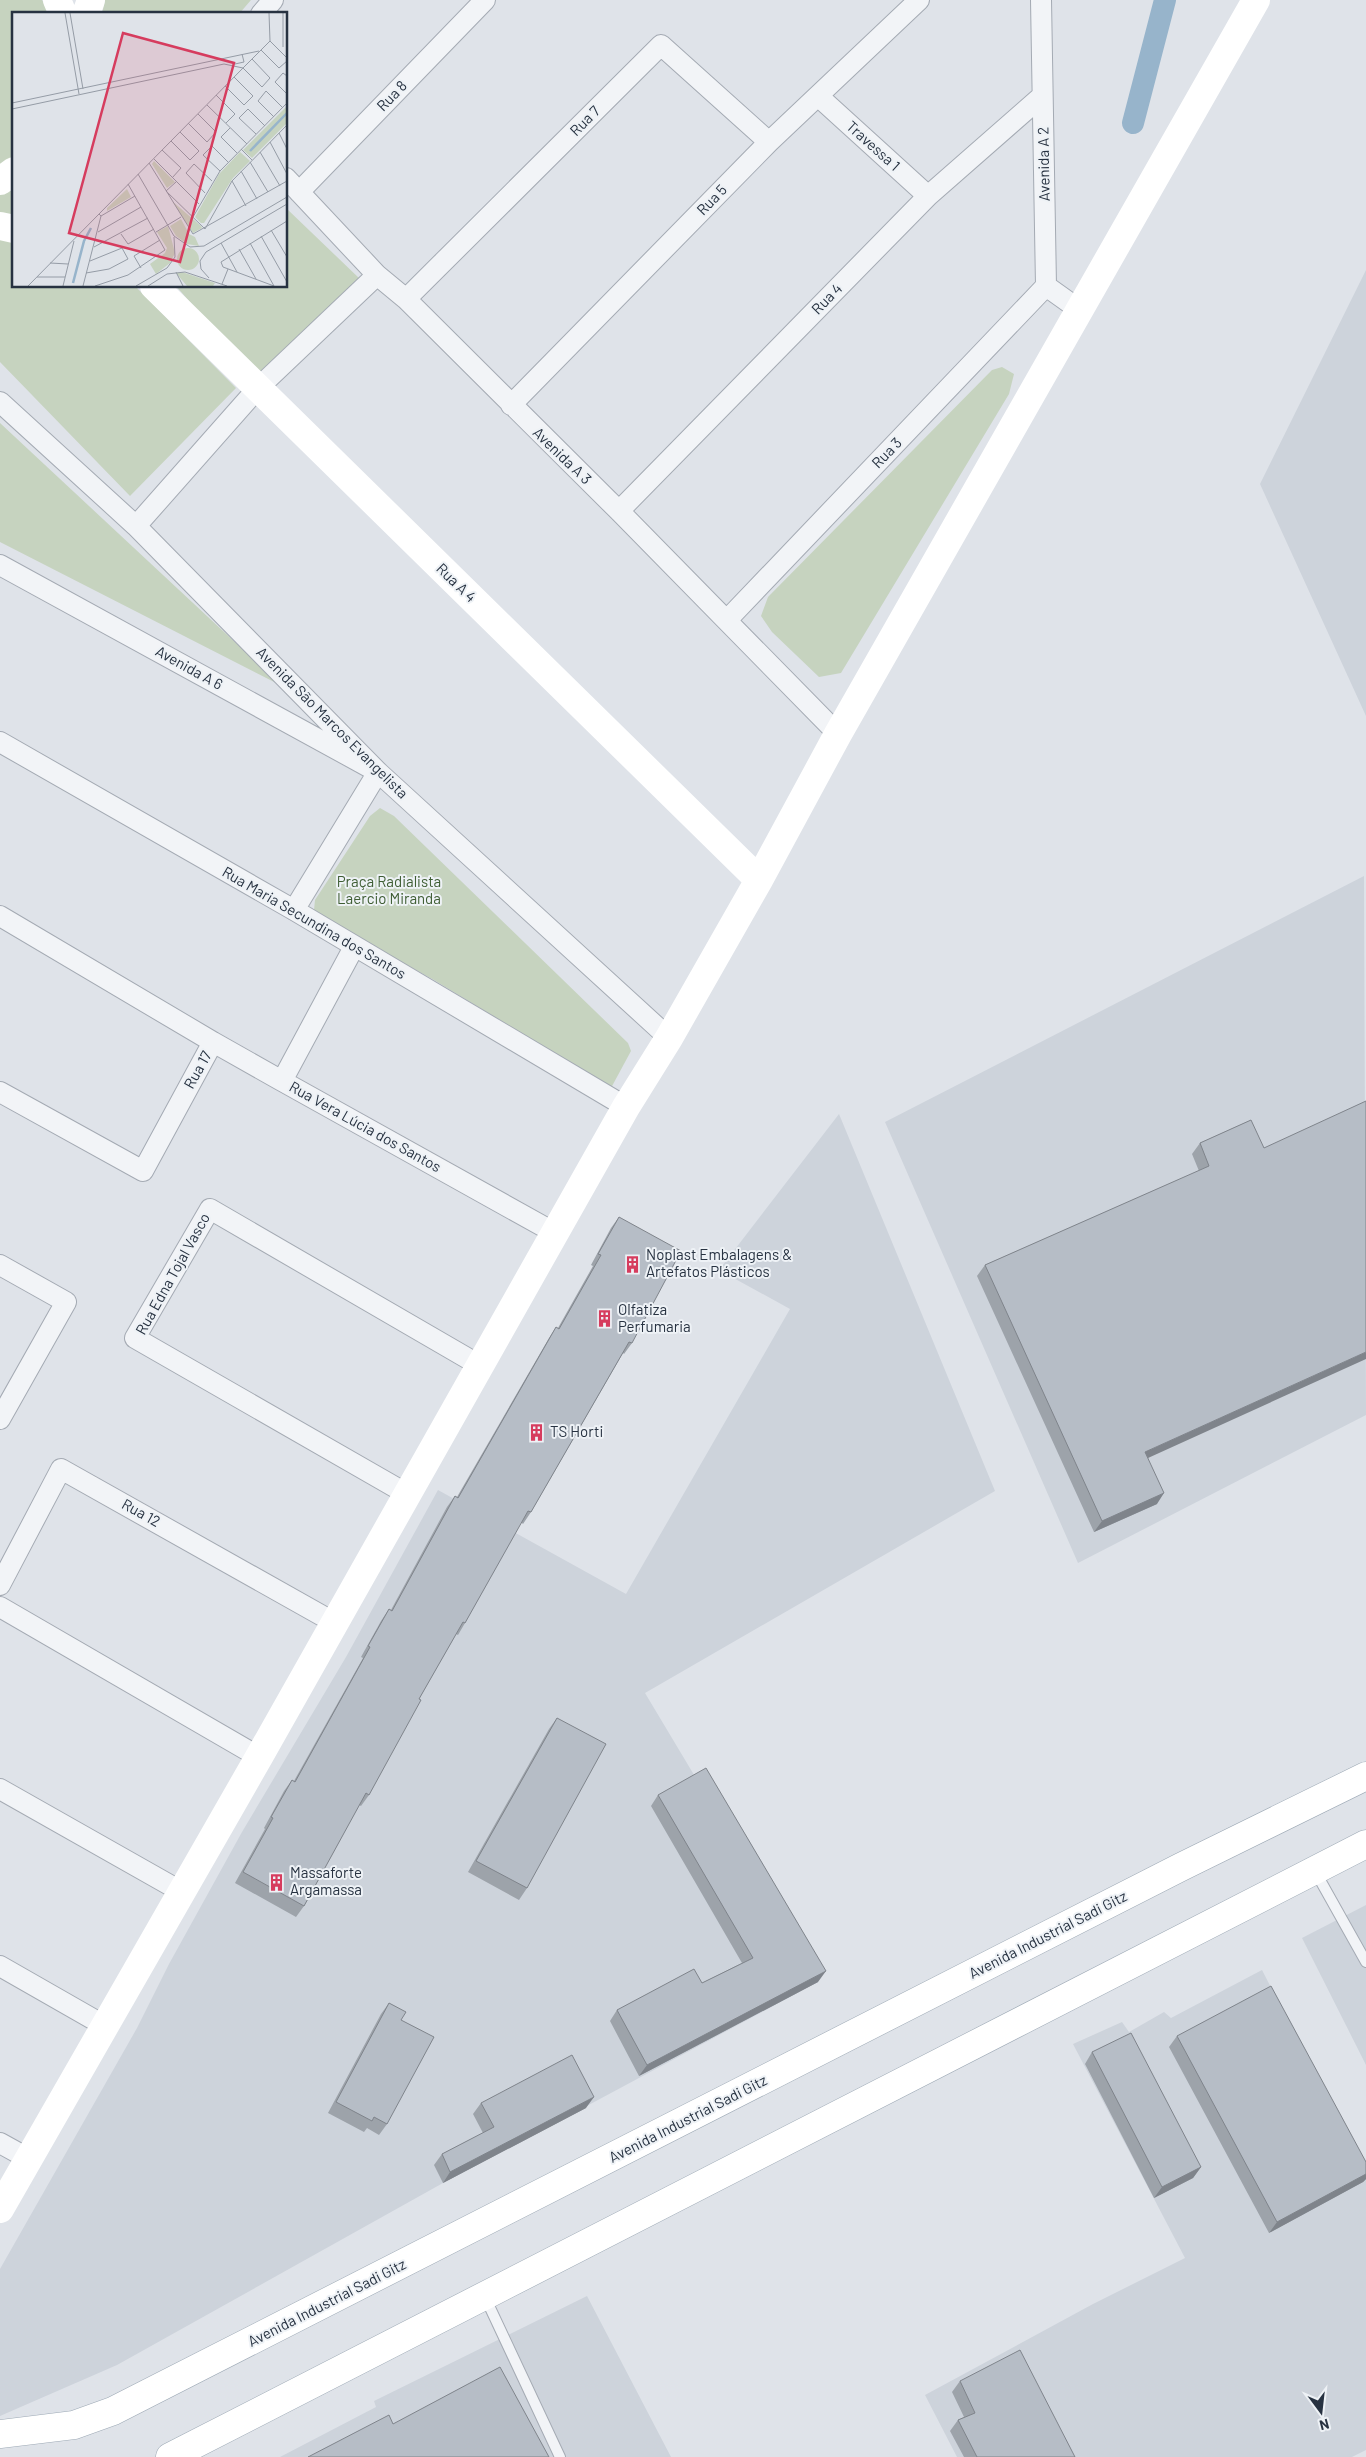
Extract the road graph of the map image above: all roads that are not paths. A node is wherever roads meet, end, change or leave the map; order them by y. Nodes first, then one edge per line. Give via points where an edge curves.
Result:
1 (57, 0) edge
2 (91, 0) edge
3 (273, 0) edge
4 (484, 0) edge
5 (919, 0) edge
6 (1041, 0) edge
7 (1256, 0) edge
8 (62, 12) edge
9 (87, 12) edge
10 (263, 12) edge
11 (818, 96) junction
12 (1042, 96) junction
13 (769, 142) junction
14 (12, 172) edge
15 (0, 181) edge
16 (293, 185) edge
17 (928, 196) junction
18 (377, 275) junction
19 (1046, 286) junction
20 (156, 288) edge
21 (406, 299) junction
22 (1081, 310) junction
23 (257, 388) junction
24 (0, 402) edge
25 (511, 405) junction
26 (619, 511) junction
27 (136, 526) junction
28 (0, 565) edge
29 (727, 620) junction
30 (838, 734) junction
31 (0, 742) edge
32 (378, 772) junction
33 (759, 880) junction
34 (294, 910) junction
35 (0, 916) edge
36 (354, 947) junction
37 (669, 1038) junction
38 (213, 1042) junction
39 (282, 1081) junction
40 (0, 1092) edge
41 (626, 1107) junction
42 (555, 1233) junction
43 (0, 1265) edge
44 (479, 1365) junction
45 (0, 1419) edge
46 (407, 1494) junction
47 (0, 1585) edge
48 (0, 1607) edge
49 (335, 1622) junction
50 (259, 1757) junction
51 (1366, 1776) edge
52 (0, 1789) edge
53 (1366, 1844) edge
54 (1314, 1870) junction
55 (182, 1892) junction
56 (1366, 1962) edge
57 (0, 1966) edge
58 (105, 2026) junction
59 (0, 2143) edge
60 (29, 2159) junction
61 (0, 2209) edge
62 (484, 2296) junction
63 (0, 2434) edge
64 (170, 2457) edge
65 (560, 2457) edge

1 - 8 street
2 - 9 street
3 - 10 street
4 - 16 street, Rua 8
5 - 11 street, Rua 5
6 - 12 street, Avenida A 2
7 - 22 street
11 - 13 street, Rua 5
11 - 17 street, Travessa 1
12 - 17 street, Rua 4
12 - 19 street, Avenida A 2
13 - 21 street, Rua 7 via 661,45
13 - 25 street, Rua 5
14 - 15 street
16 - 18 street, Avenida A 3
17 - 26 street, Rua 4
18 - 21 street, Avenida A 3
18 - 23 street
19 - 22 street
19 - 29 street, Rua 3
20 - 23 street, Rua A 4
21 - 25 street, Avenida A 3
22 - 30 street
23 - 27 street
23 - 33 street, Rua A 4
24 - 27 street, Avenida São Marcos Evangelista
25 - 26 street, Avenida A 3
26 - 29 street, Avenida A 3
27 - 32 street, Avenida São Marcos Evangelista
28 - 32 street, Avenida A 6
29 - 30 street, Avenida A 3
30 - 33 street
31 - 34 street, Rua Maria Secundina dos Santos
32 - 34 street
32 - 37 street, Avenida São Marcos Evangelista
33 - 37 street
34 - 36 street, Rua Maria Secundina dos Santos
35 - 38 street, Rua 17
36 - 39 street, Rua Vera Lúcia dos Santos
36 - 41 street, Rua Maria Secundina dos Santos
37 - 41 street
38 - 39 street
38 - 40 street, Rua 17 via 143,1171
39 - 42 street, Rua Vera Lúcia dos Santos
41 - 42 street
42 - 44 street
43 - 45 street via 66,1302
44 - 46 street
44 - 46 street, Rua Edna Tojal Vasco via 210,1209 135,1338
46 - 49 street
47 - 49 street, Rua 12 via 61,1469
48 - 50 street
49 - 50 street
50 - 55 street
51 - 63 street, Avenida Industrial Sadi Gitz via 113,2411 74,2425
52 - 55 street
53 - 54 street
54 - 56 lane
54 - 62 street
55 - 58 street
57 - 58 street
58 - 60 street
59 - 60 street
60 - 61 street
62 - 64 street
62 - 65 lane

